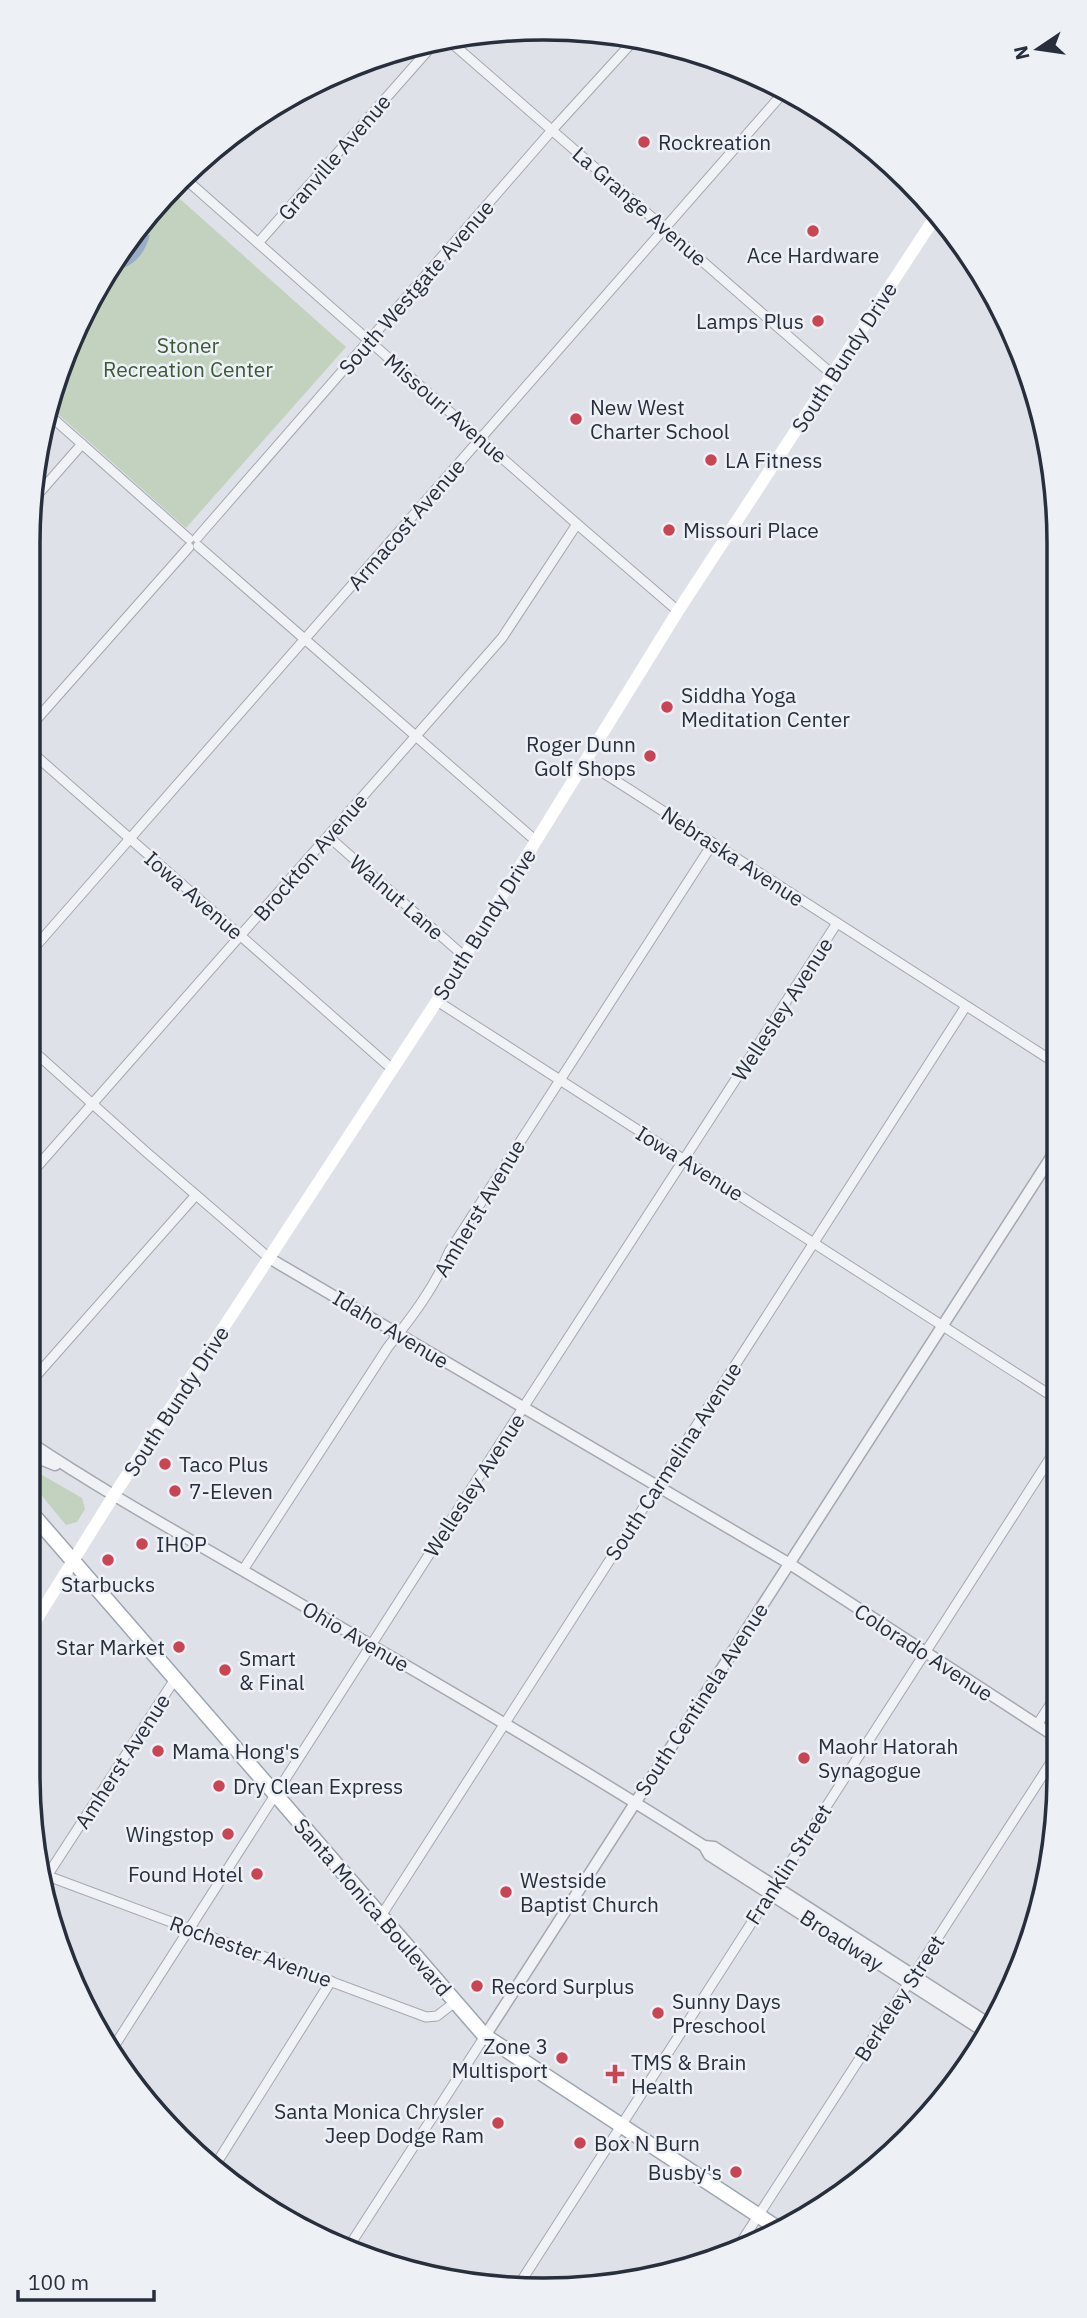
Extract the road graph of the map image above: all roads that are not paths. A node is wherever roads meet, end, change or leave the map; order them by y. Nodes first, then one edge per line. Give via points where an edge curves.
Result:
1 (458, 48) edge
2 (627, 48) edge
3 (425, 54) edge
4 (778, 99) edge
5 (553, 129) junction
6 (192, 185) edge
7 (931, 223) edge
8 (665, 228) junction
9 (258, 243) junction
10 (369, 341) junction
11 (833, 374) junction
12 (56, 420) edge
13 (481, 439) junction
14 (82, 444) junction
15 (44, 487) edge
16 (577, 524) junction
17 (193, 542) junction
18 (678, 611) junction
19 (306, 639) junction
20 (40, 715) edge
21 (416, 736) junction
22 (40, 760) edge
23 (585, 761) junction
24 (329, 837) junction
25 (129, 838) junction
26 (536, 841) junction
27 (713, 843) junction
28 (837, 923) junction
29 (240, 936) junction
30 (40, 941) edge
31 (465, 957) junction
32 (437, 1001) junction
33 (966, 1006) junction
34 (40, 1057) edge
35 (1047, 1057) edge
36 (391, 1068) junction
37 (559, 1079) junction
38 (92, 1104) junction
39 (683, 1161) junction
40 (40, 1163) edge
41 (1047, 1164) edge
42 (196, 1195) junction
43 (814, 1243) junction
44 (269, 1258) junction
45 (943, 1326) junction
46 (398, 1334) junction
47 (40, 1371) edge
48 (1047, 1393) edge
49 (523, 1407) junction
50 (40, 1449) edge
51 (40, 1459) edge
52 (1047, 1463) edge
53 (77, 1474) junction
54 (657, 1486) junction
55 (114, 1495) junction
56 (40, 1523) edge
57 (74, 1562) junction
58 (790, 1564) junction
59 (243, 1570) junction
60 (40, 1614) edge
61 (371, 1645) junction
62 (925, 1653) junction
63 (175, 1679) junction
64 (1047, 1709) edge
65 (504, 1724) junction
66 (1037, 1725) junction
67 (1047, 1731) edge
68 (1047, 1769) edge
69 (276, 1796) junction
70 (634, 1801) junction
71 (50, 1871) edge
72 (51, 1879) edge
73 (772, 1890) junction
74 (381, 1916) junction
75 (191, 1929) junction
76 (911, 1979) junction
77 (331, 1981) junction
78 (455, 2002) junction
79 (982, 2020) edge
80 (978, 2027) edge
81 (485, 2036) junction
82 (117, 2041) edge
83 (621, 2127) junction
84 (219, 2159) edge
85 (758, 2216) junction
86 (770, 2224) edge
87 (746, 2235) edge
88 (353, 2240) edge
89 (524, 2277) edge

1 - 5 street, La Grange Avenue
2 - 5 street, South Westgate Avenue
3 - 9 street, Granville Avenue
4 - 8 street, Armacost Avenue
5 - 8 street, La Grange Avenue
5 - 10 street, South Westgate Avenue
6 - 9 street, Missouri Avenue
7 - 11 main road, South Bundy Drive
8 - 11 street, La Grange Avenue
8 - 13 street, Armacost Avenue
9 - 10 street, Missouri Avenue
10 - 13 street, Missouri Avenue
10 - 17 street, South Westgate Avenue
11 - 18 main road, South Bundy Drive
12 - 14 street
13 - 16 street, Missouri Avenue
13 - 19 street, Armacost Avenue
14 - 15 street
14 - 17 street
16 - 18 street, Missouri Avenue
16 - 21 street, Brockton Avenue via 502,638
17 - 19 street
17 - 20 street, South Westgate Avenue
18 - 23 main road, South Bundy Drive
19 - 21 street
19 - 25 street, Armacost Avenue
21 - 24 street, Brockton Avenue
21 - 26 street
22 - 25 street, Iowa Avenue
23 - 26 main road, South Bundy Drive
23 - 27 street, Nebraska Avenue
24 - 29 street, Brockton Avenue
24 - 31 street, Walnut Lane
25 - 29 street, Iowa Avenue
25 - 30 street, Armacost Avenue
26 - 31 main road, South Bundy Drive
27 - 28 street, Nebraska Avenue
27 - 37 street, Amherst Avenue
28 - 33 street, Nebraska Avenue
28 - 39 street, Wellesley Avenue
29 - 36 street, Iowa Avenue
29 - 38 street, Brockton Avenue
31 - 32 main road, South Bundy Drive
32 - 36 main road, South Bundy Drive
32 - 37 street, Iowa Avenue
33 - 35 street, Nebraska Avenue
33 - 43 street, South Carmelina Avenue
34 - 38 street, Idaho Avenue
36 - 44 main road, South Bundy Drive
37 - 39 street, Iowa Avenue
37 - 46 street, Amherst Avenue
38 - 40 street, Brockton Avenue
38 - 42 street, Idaho Avenue
39 - 43 street, Iowa Avenue
39 - 49 street, Wellesley Avenue
41 - 45 street, South Centinela Avenue
42 - 44 street, Idaho Avenue
42 - 47 street
43 - 45 street, Iowa Avenue
43 - 54 street, South Carmelina Avenue
44 - 46 street, Idaho Avenue
44 - 55 main road, South Bundy Drive
45 - 48 street, Iowa Avenue
45 - 58 street, South Centinela Avenue
46 - 49 street, Idaho Avenue
46 - 59 street, Amherst Avenue
49 - 54 street, Idaho Avenue
49 - 61 street, Wellesley Avenue
50 - 53 street, Ohio Avenue
51 - 53 street, Ohio Avenue
52 - 62 street, Franklin Street
53 - 55 street, Ohio Avenue
54 - 58 street, Idaho Avenue
54 - 65 street, South Carmelina Avenue
55 - 57 main road, South Bundy Drive
55 - 59 street, Ohio Avenue
56 - 57 main road, Santa Monica Boulevard
57 - 60 main road, South Bundy Drive
57 - 63 main road, Santa Monica Boulevard
58 - 62 street, Colorado Avenue
58 - 70 street, South Centinela Avenue
59 - 61 street, Ohio Avenue
61 - 65 street, Ohio Avenue
61 - 69 street, Wellesley Avenue
62 - 66 street, Colorado Avenue
62 - 73 street, Franklin Street
63 - 69 main road, Santa Monica Boulevard
63 - 71 street, Amherst Avenue
64 - 66 street
65 - 70 street, Ohio Avenue
65 - 74 street, South Carmelina Avenue
66 - 67 street, Colorado Avenue
68 - 76 street, Berkeley Street
69 - 74 main road, Santa Monica Boulevard
69 - 75 street, Wellesley Avenue
70 - 73 street, Broadway via 704,1846 714,1847
70 - 81 street, South Centinela Avenue
72 - 75 street, Rochester Avenue
73 - 76 street, Broadway
73 - 83 street, Franklin Street
74 - 78 main road, Santa Monica Boulevard
75 - 77 street, Rochester Avenue
75 - 82 street, Wellesley Avenue
76 - 79 street, Broadway
76 - 80 street, Broadway
76 - 85 street, Berkeley Street
77 - 78 street, Rochester Avenue via 426,2017 437,2017
77 - 84 street
78 - 81 main road, Santa Monica Boulevard
81 - 83 main road, Santa Monica Boulevard
81 - 88 street, South Centinela Avenue
83 - 85 main road, Santa Monica Boulevard
83 - 89 street, Franklin Street
85 - 86 main road, Santa Monica Boulevard
85 - 87 street, Berkeley Street

